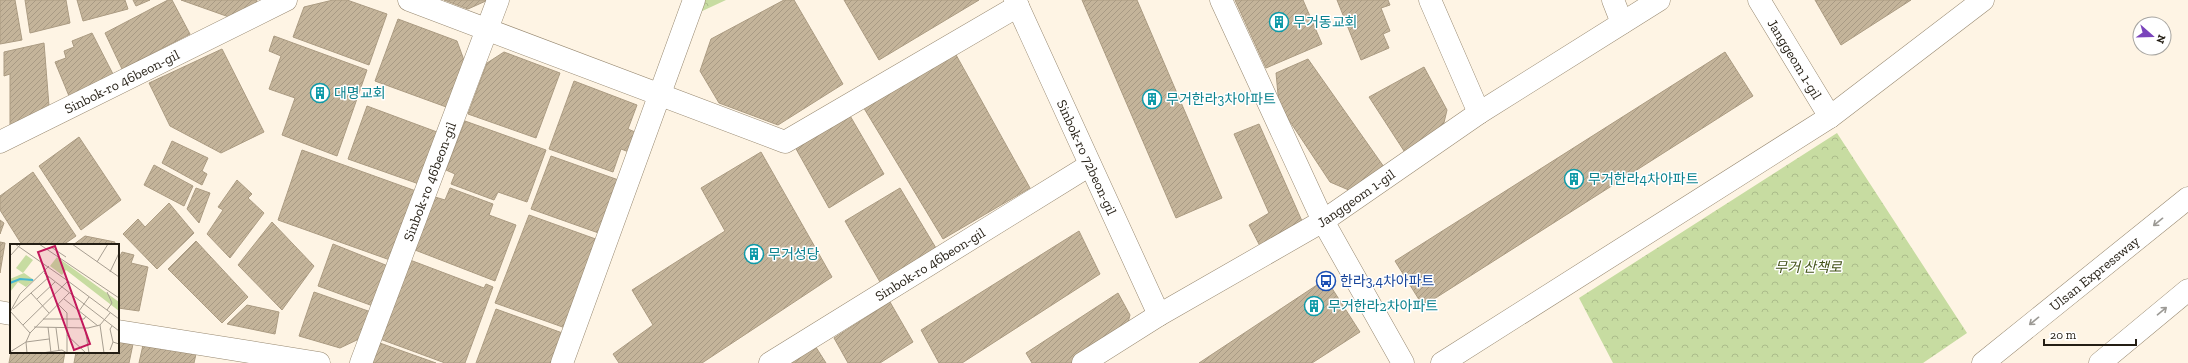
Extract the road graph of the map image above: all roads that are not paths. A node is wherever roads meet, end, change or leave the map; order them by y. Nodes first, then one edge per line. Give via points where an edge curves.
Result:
1 (286, 0) edge
2 (409, 0) edge
3 (498, 0) edge
4 (694, 0) edge
5 (1221, 0) edge
6 (1430, 0) edge
7 (1613, 0) edge
8 (1659, 0) edge
9 (1759, 0) edge
10 (1983, 0) edge
11 (1016, 3) edge
12 (1622, 23) junction
13 (487, 30) junction
14 (660, 95) junction
15 (1479, 113) junction
16 (1830, 117) junction
17 (0, 142) edge
18 (1090, 164) junction
19 (2188, 198) edge
20 (1323, 221) junction
21 (2188, 290) edge
22 (0, 312) edge
23 (10, 314) edge
24 (1159, 315) junction
25 (119, 331) edge
26 (319, 363) edge
27 (361, 363) edge
28 (562, 363) edge
29 (770, 363) edge
30 (1083, 363) edge
31 (1402, 363) edge
32 (1442, 363) edge
33 (1983, 363) edge
34 (2100, 363) edge

1 - 17 main road, Sinbok-ro 46beon-gil
2 - 13 main road
3 - 13 main road, Sinbok-ro 46beon-gil
4 - 14 main road
5 - 20 main road
6 - 15 main road
7 - 12 main road
8 - 12 main road, Janggeom 1-gil
9 - 16 main road, Janggeom 1-gil
10 - 16 main road
11 - 14 main road via 785,142
11 - 18 main road, Sinbok-ro 72beon-gil
12 - 15 main road, Janggeom 1-gil
13 - 14 main road
13 - 27 main road, Sinbok-ro 46beon-gil
14 - 28 main road
15 - 20 main road, Janggeom 1-gil
16 - 32 main road
18 - 24 main road, Sinbok-ro 72beon-gil
18 - 29 main road, Sinbok-ro 46beon-gil
19 -> 33 main road, Ulsan Expressway
20 - 24 main road, Janggeom 1-gil
20 - 31 main road
34 -> 21 main road
22 - 23 main road
24 - 30 main road, Janggeom 1-gil
25 - 26 main road

